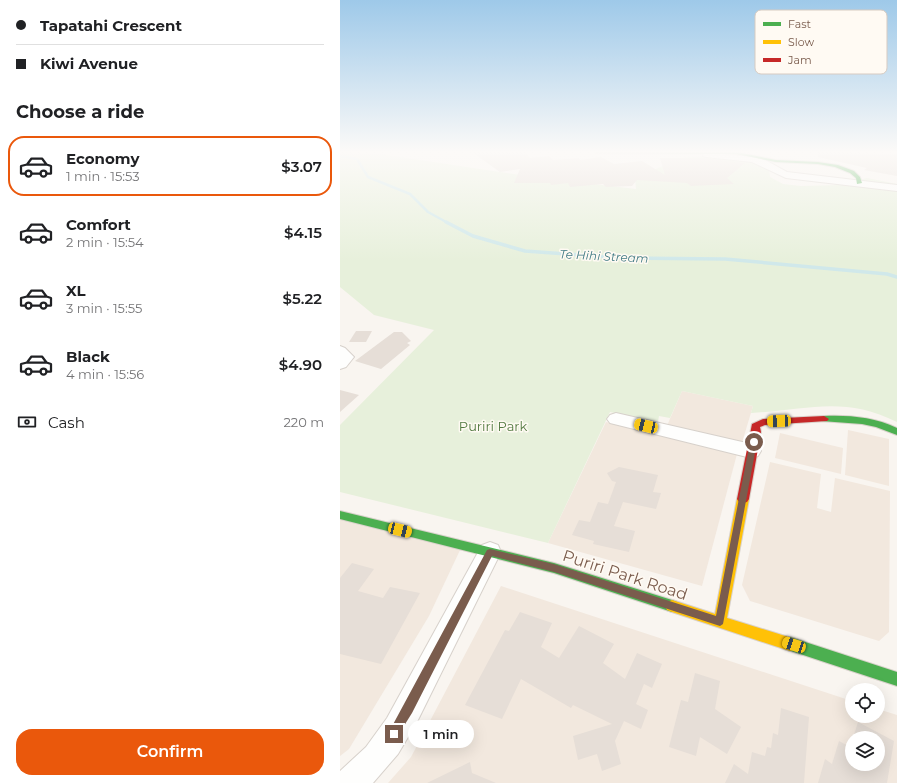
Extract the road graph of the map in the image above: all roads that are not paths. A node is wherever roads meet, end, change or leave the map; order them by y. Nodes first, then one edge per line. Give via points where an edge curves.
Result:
1 (340, 351) edge
2 (340, 364) edge
3 (616, 419) dead end
4 (897, 432) edge
5 (751, 451) junction
6 (340, 515) edge
7 (490, 552) junction
8 (720, 621) junction
9 (897, 678) edge
10 (350, 783) edge

1 - 2 street via 346,357
3 - 5 street
4 - 5 street via 878,423 841,418 763,422 756,426
5 - 8 street
6 - 7 street, Puriri Park Road
7 - 8 street, Puriri Park Road via 554,568
7 - 10 street via 386,746 360,776
8 - 9 street, Puriri Park Road

